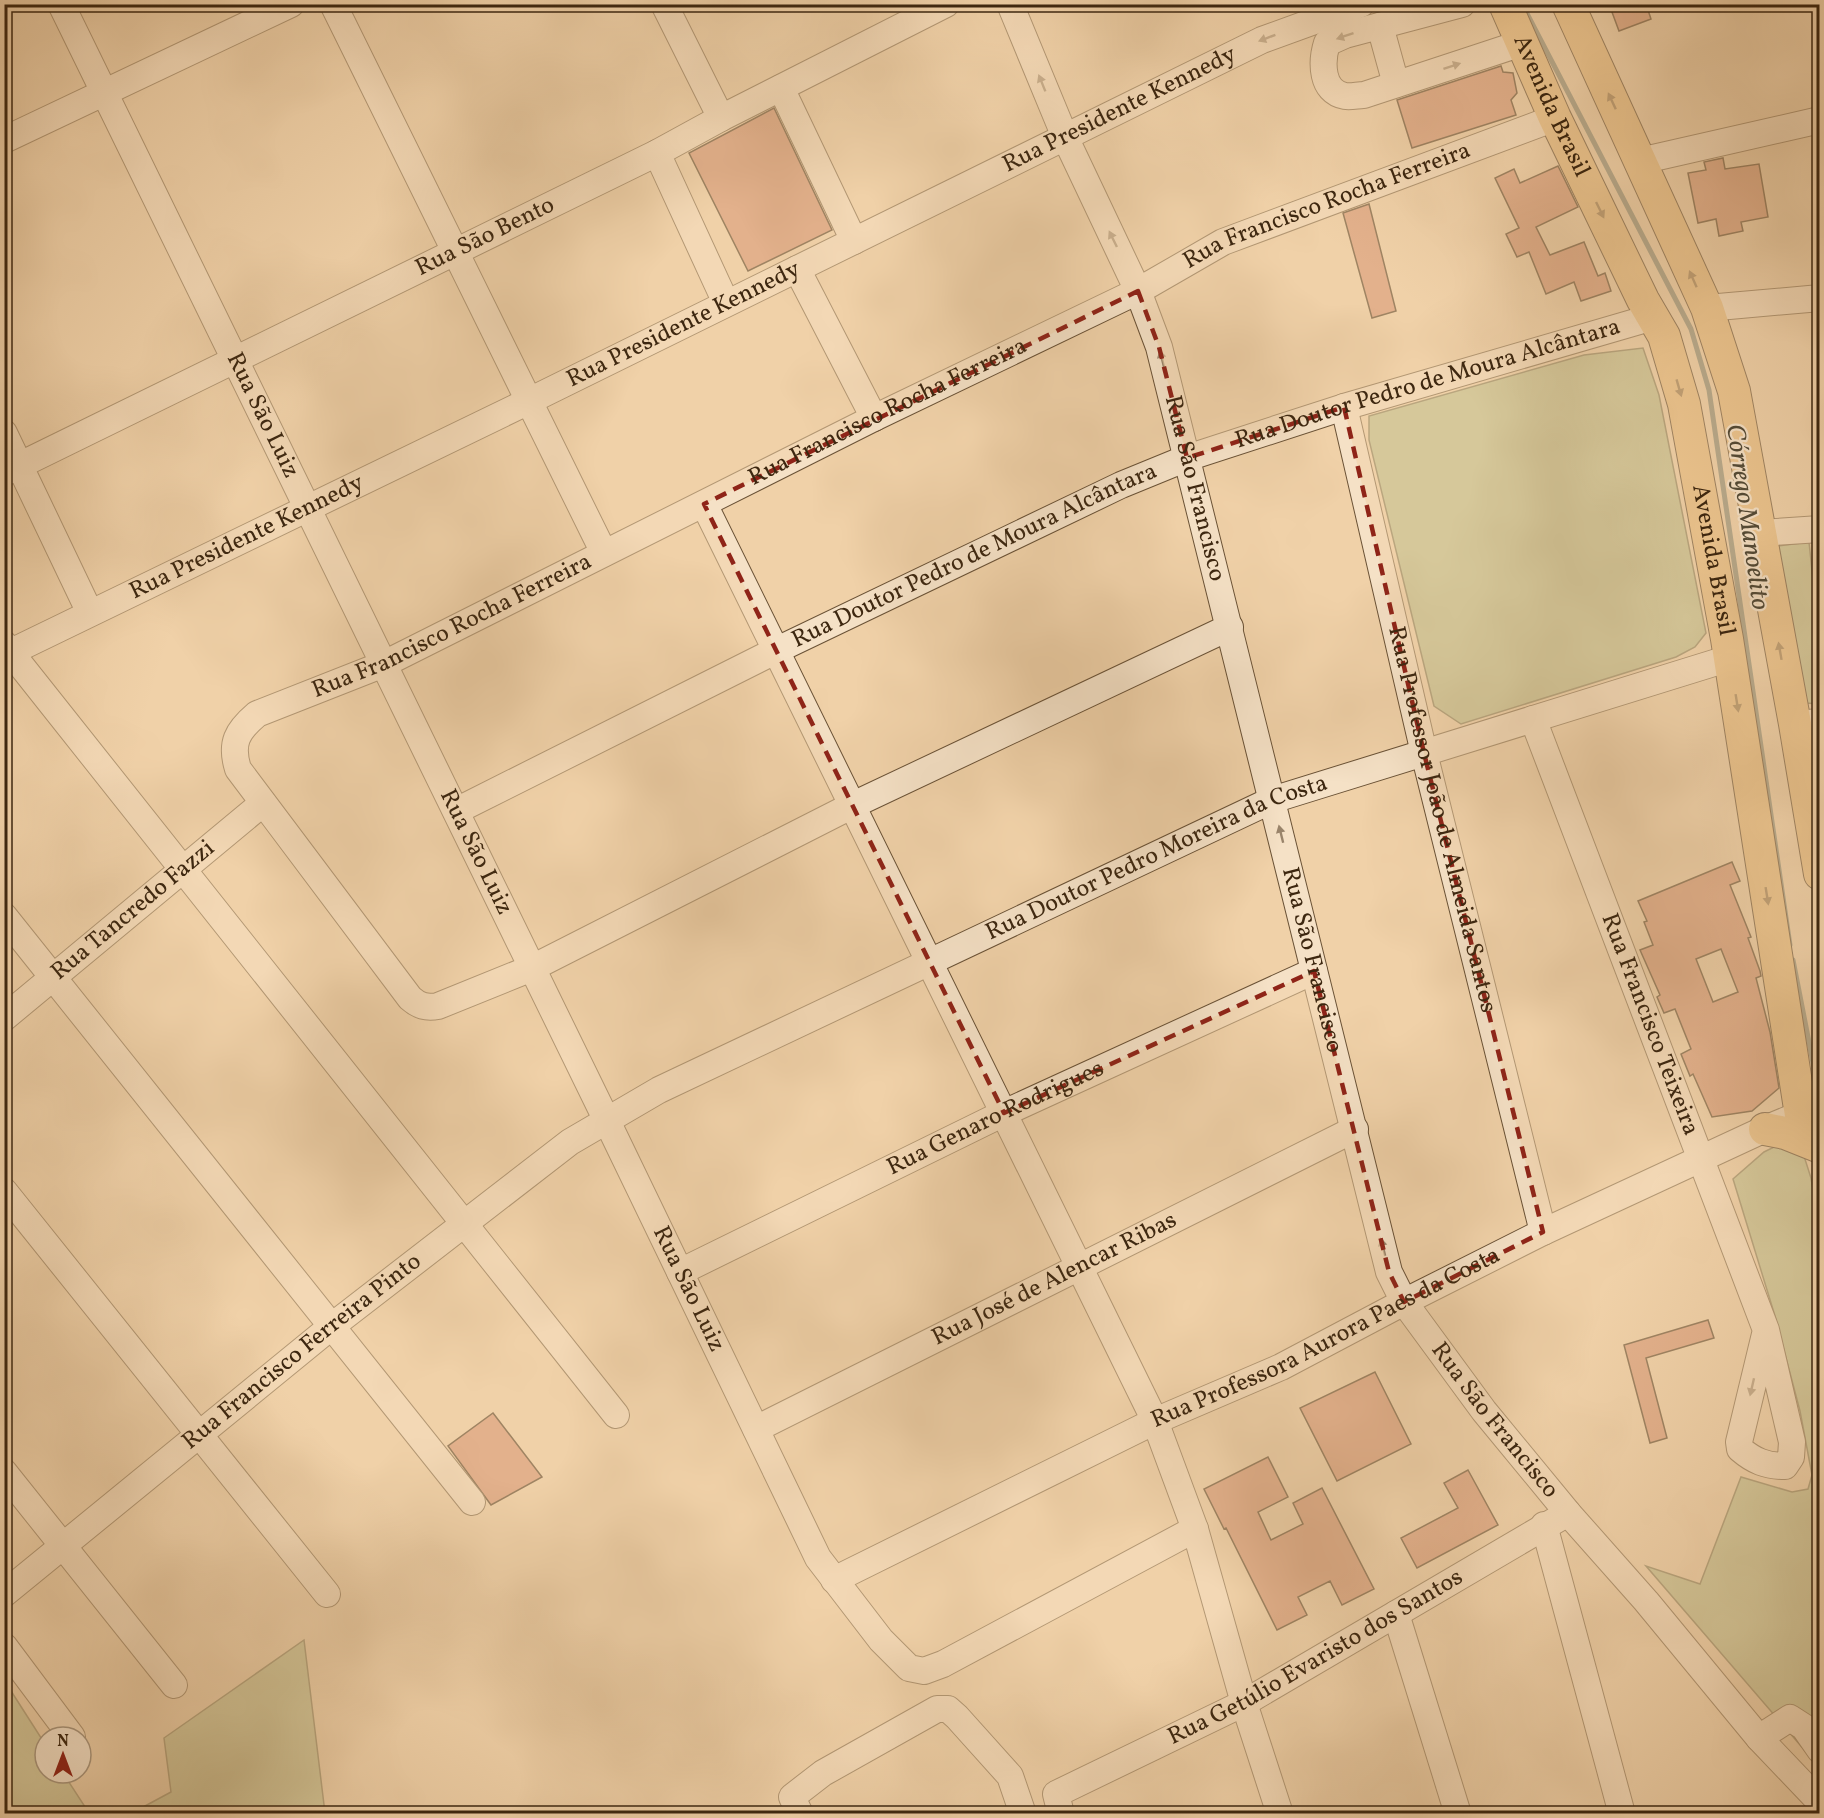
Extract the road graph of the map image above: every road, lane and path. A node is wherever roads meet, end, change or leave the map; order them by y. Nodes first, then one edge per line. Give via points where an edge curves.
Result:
1 (61, 4) edge
2 (291, 4) edge
3 (333, 4) edge
4 (664, 4) edge
5 (946, 4) edge
6 (1011, 4) edge
7 (1361, 4) edge
8 (1462, 4) edge
9 (1505, 4) edge
10 (1568, 4) edge
11 (1380, 26) junction
12 (1522, 42) junction
13 (1395, 84) junction
14 (781, 88) junction
15 (102, 92) junction
16 (721, 118) junction
17 (1555, 118) junction
18 (1820, 120) edge
19 (1065, 137) junction
20 (4, 140) edge
21 (657, 153) junction
22 (1640, 161) junction
23 (854, 241) junction
24 (454, 251) junction
25 (797, 269) junction
26 (1138, 291) junction
27 (1820, 298) edge
28 (726, 303) junction
29 (1707, 308) junction
30 (1653, 317) junction
31 (235, 358) junction
32 (529, 401) junction
33 (1344, 406) junction
34 (874, 418) junction
35 (4, 433) edge
36 (1187, 458) junction
37 (12, 468) edge
38 (704, 504) junction
39 (308, 508) junction
40 (1820, 529) edge
41 (1760, 533) junction
42 (604, 553) junction
43 (90, 613) junction
44 (1230, 627) junction
45 (8, 648) edge
46 (777, 650) junction
47 (1730, 658) junction
48 (384, 664) junction
49 (1533, 719) junction
50 (1807, 723) edge
51 (1424, 753) junction
52 (1272, 800) junction
53 (263, 803) junction
54 (853, 805) junction
55 (456, 811) junction
56 (183, 869) junction
57 (1820, 874) edge
58 (4, 916) edge
59 (928, 961) junction
60 (532, 968) junction
61 (1314, 971) junction
62 (54, 977) junction
63 (4, 1018) edge
64 (1810, 1111) edge
65 (1004, 1113) junction
66 (608, 1121) junction
67 (1355, 1129) junction
68 (1766, 1129) junction
69 (1820, 1147) edge
70 (1702, 1158) junction
71 (4, 1191) edge
72 (464, 1224) junction
73 (1543, 1232) junction
74 (1080, 1266) junction
75 (680, 1272) junction
76 (1404, 1302) junction
77 (332, 1326) junction
78 (1766, 1330) dead end
79 (616, 1415) dead end
80 (1155, 1421) junction
81 (756, 1430) junction
82 (200, 1435) junction
83 (4, 1472) edge
84 (472, 1502) dead end
85 (1568, 1513) junction
86 (1544, 1525) junction
87 (1195, 1529) junction
88 (63, 1546) junction
89 (834, 1580) junction
90 (4, 1594) edge
91 (327, 1594) dead end
92 (1396, 1614) junction
93 (4, 1646) edge
94 (174, 1684) dead end
95 (1244, 1703) junction
96 (63, 1725) edge
97 (1759, 1738) junction
98 (1820, 1750) edge
99 (1820, 1802) edge
100 (1059, 1804) edge
101 (800, 1814) edge
102 (1023, 1814) edge
103 (1280, 1814) edge
104 (1458, 1814) edge
105 (1622, 1814) edge

1 - 15 street, Rua São Luiz
2 - 15 street
3 - 24 street
4 - 16 street
5 - 14 street, Rua São Bento
19 -> 6 street, Rua São Francisco
7 -> 19 street, Rua Presidente Kennedy via 1262,40
8 - 11 street
9 - 12 main road, Avenida Brasil
22 -> 10 main road
11 - 13 street
11 -> 13 street via 1327,43 1327,83 1335,93 1346,97
13 -> 12 street
12 - 17 main road, Avenida Brasil
14 - 16 street, Rua São Bento
14 - 23 street
15 - 20 street
15 - 31 street, Rua São Luiz
16 - 21 street, Rua São Bento
17 - 26 street, Rua Francisco Rocha Ferreira via 1223,242
17 -> 30 main road, Avenida Brasil
18 - 22 street
19 - 23 street, Rua Presidente Kennedy
26 -> 19 street, Rua São Francisco
21 - 24 street, Rua São Bento
21 - 28 street
29 -> 22 main road
23 - 25 street, Rua Presidente Kennedy
24 - 31 street, Rua São Bento
24 - 32 street
25 - 28 street, Rua Presidente Kennedy
25 - 34 street
26 - 34 street, Rua Francisco Rocha Ferreira
36 -> 26 street, Rua São Francisco via 1159,346
27 - 29 street
28 - 32 street, Rua Presidente Kennedy
29 - 41 main road via 1734,390
30 - 33 street, Rua Doutor Pedro de Moura Alcântara
30 -> 47 main road, Avenida Brasil via 1664,336 1684,404
31 - 37 street, Rua São Bento
31 - 39 street, Rua São Luiz
32 - 39 street, Rua Presidente Kennedy
32 - 42 street
33 - 36 street, Rua Doutor Pedro de Moura Alcântara
33 - 51 street, Rua Professor João de Almeida Santos
34 - 38 street, Rua Francisco Rocha Ferreira
35 - 37 street
36 - 44 street, Rua São Francisco
36 - 46 street, Rua Doutor Pedro de Moura Alcântara via 1121,485
37 - 43 street
38 - 42 street, Rua Francisco Rocha Ferreira
38 - 46 street
39 - 43 street, Rua Presidente Kennedy
39 - 48 street, Rua São Luiz
40 - 41 street
50 -> 41 main road
42 - 48 street, Rua Francisco Rocha Ferreira
43 - 45 street, Rua Presidente Kennedy
44 - 52 street, Rua São Francisco
44 - 54 street
45 - 56 street
46 - 54 street
46 - 55 street, Rua Doutor Pedro de Moura Alcântara
47 - 49 street, Rua Doutor Pedro Moreira da Costa
47 -> 64 main road, Avenida Brasil
48 - 53 street, Rua Francisco Rocha Ferreira via 257,714 246,723 233,752 237,769
48 - 55 street, Rua São Luiz
49 - 51 street, Rua Doutor Pedro Moreira da Costa
49 - 70 street, Rua Francisco Teixeira
50 - 57 main road
51 - 52 street, Rua Doutor Pedro Moreira da Costa
51 - 73 street, Rua Professor João de Almeida Santos
52 - 59 street, Rua Doutor Pedro Moreira da Costa
61 -> 52 street, Rua São Francisco
53 - 56 street, Rua Tancredo Fazzi
53 - 60 street via 418,1005 438,1006
54 - 59 street
54 - 60 street
55 - 60 street, Rua São Luiz
56 - 62 street, Rua Tancredo Fazzi
56 - 72 street
58 - 62 street
59 - 65 street
59 - 66 street, Rua Doutor Pedro Moreira da Costa via 659,1090
60 - 66 street, Rua São Luiz
61 - 65 street, Rua Genaro Rodrigues
61 - 67 street, Rua São Francisco
62 - 63 street, Rua Tancredo Fazzi
62 - 77 street
64 - 68 street, Rua Professora Aurora Paes da Costa
64 - 69 main road, Avenida Brasil
65 - 74 street
65 - 75 street, Rua Genaro Rodrigues
66 - 72 street, Rua Francisco Ferreira Pinto via 570,1142
66 - 75 street, Rua São Luiz
67 - 74 street, Rua José de Alencar Ribas
76 -> 67 street, Rua São Francisco via 1389,1272
68 - 69 main road via 1785,1132
68 - 70 street, Rua Professora Aurora Paes da Costa
70 - 73 street, Rua Professora Aurora Paes da Costa
70 - 78 street, Rua Francisco Teixeira
71 - 82 street
72 - 77 street, Rua Francisco Ferreira Pinto
72 - 79 street
73 - 76 street, Rua Professora Aurora Paes da Costa
74 - 80 street
74 - 81 street, Rua José de Alencar Ribas
75 - 81 street, Rua São Luiz
76 - 80 street, Rua Professora Aurora Paes da Costa via 1281,1367
76 - 85 street, Rua São Francisco via 1484,1411
77 - 82 street, Rua Francisco Ferreira Pinto
77 - 84 street
80 - 87 street
80 - 89 street, Rua Professora Aurora Paes da Costa
81 - 89 street, Rua São Luiz via 818,1558
82 - 88 street, Rua Francisco Ferreira Pinto
82 - 91 street
83 - 88 street
85 - 86 street, Rua Getúlio Evaristo dos Santos
85 - 97 street, Rua São Francisco
86 - 92 street, Rua Getúlio Evaristo dos Santos
86 - 105 street
87 - 89 street, Rua São Luiz via 924,1671 909,1668 881,1640
87 - 95 street
88 - 90 street, Rua Francisco Ferreira Pinto
88 - 94 street
92 - 95 street, Rua Getúlio Evaristo dos Santos
92 - 104 street
93 - 96 street
95 - 100 street, Rua Getúlio Evaristo dos Santos
95 - 103 street
97 - 98 street via 1790,1718 1804,1727
97 - 99 street, Rua São Francisco
101 - 102 street via 792,1797 823,1773 937,1709 948,1710 957,1717 1010,1776

